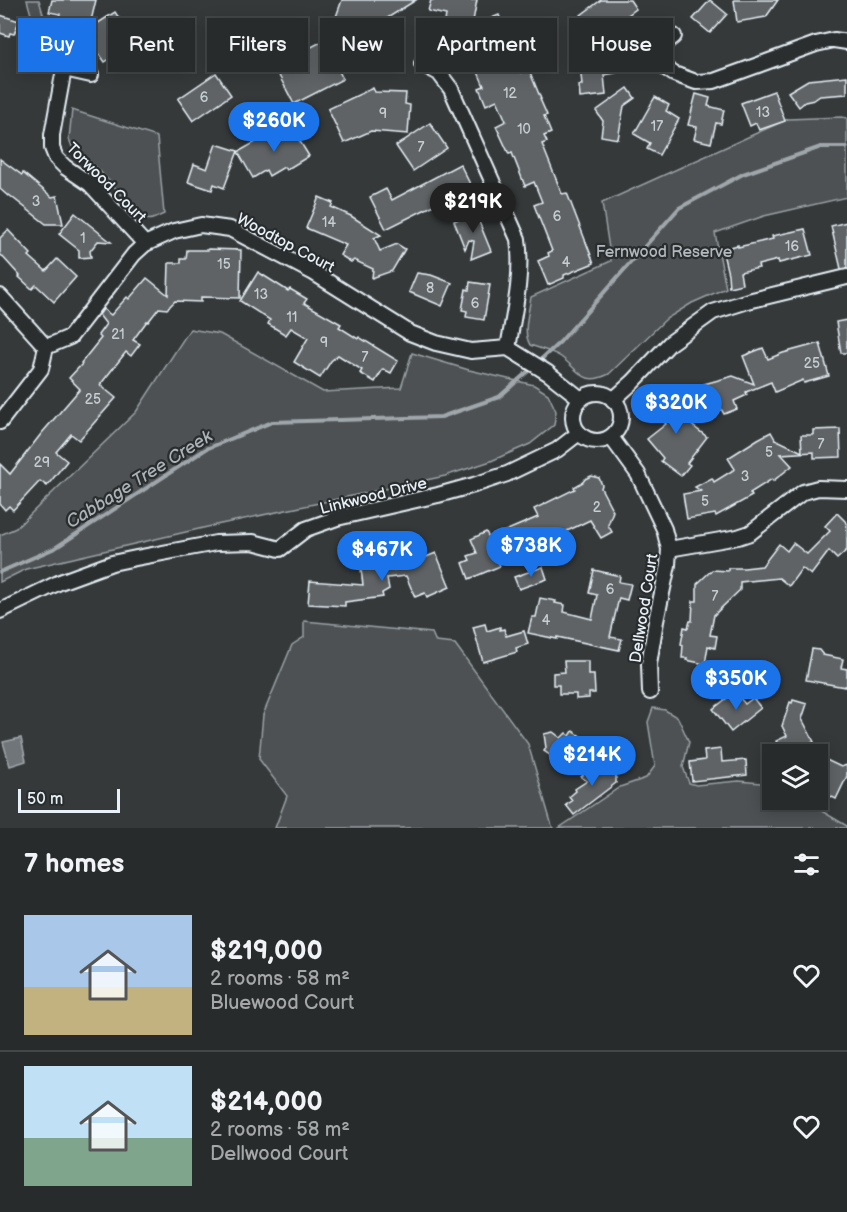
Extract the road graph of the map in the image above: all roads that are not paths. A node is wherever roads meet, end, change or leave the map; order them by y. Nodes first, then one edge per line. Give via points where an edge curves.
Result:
1 (847, 42) edge
2 (63, 72) edge
3 (78, 72) edge
4 (437, 72) edge
5 (671, 72) edge
6 (91, 75) dead end
7 (145, 244) junction
8 (847, 277) edge
9 (0, 296) edge
10 (46, 347) junction
11 (508, 348) junction
12 (581, 399) junction
13 (614, 400) junction
14 (0, 422) edge
15 (579, 433) junction
16 (611, 436) junction
17 (847, 489) edge
18 (669, 549) junction
19 (0, 611) edge
20 (650, 692) dead end

1 - 5 street via 816,44 714,81 696,81
2 - 7 street, Torwood Court via 52,135 56,158 90,184
3 - 6 street
4 - 11 street via 451,89 518,239 520,278
7 - 10 street, Woodtop Court via 70,337
7 - 11 street, Woodtop Court via 201,225 230,229 314,273 410,333 471,351
8 - 13 street via 747,300 714,312 670,343
9 - 10 street
10 - 14 street via 41,369
11 - 12 street
12 - 13 street via 601,394
12 - 15 street via 573,420
13 - 16 street via 621,419
15 - 16 street via 598,441
15 - 19 street, Linkwood Drive via 557,450 507,474 438,495 337,518 306,529 280,549 253,542 216,543 112,563 60,582
16 - 18 street, Dellwood Court via 638,474 664,529
17 - 18 street via 803,492 750,533
18 - 20 street, Dellwood Court via 649,664

